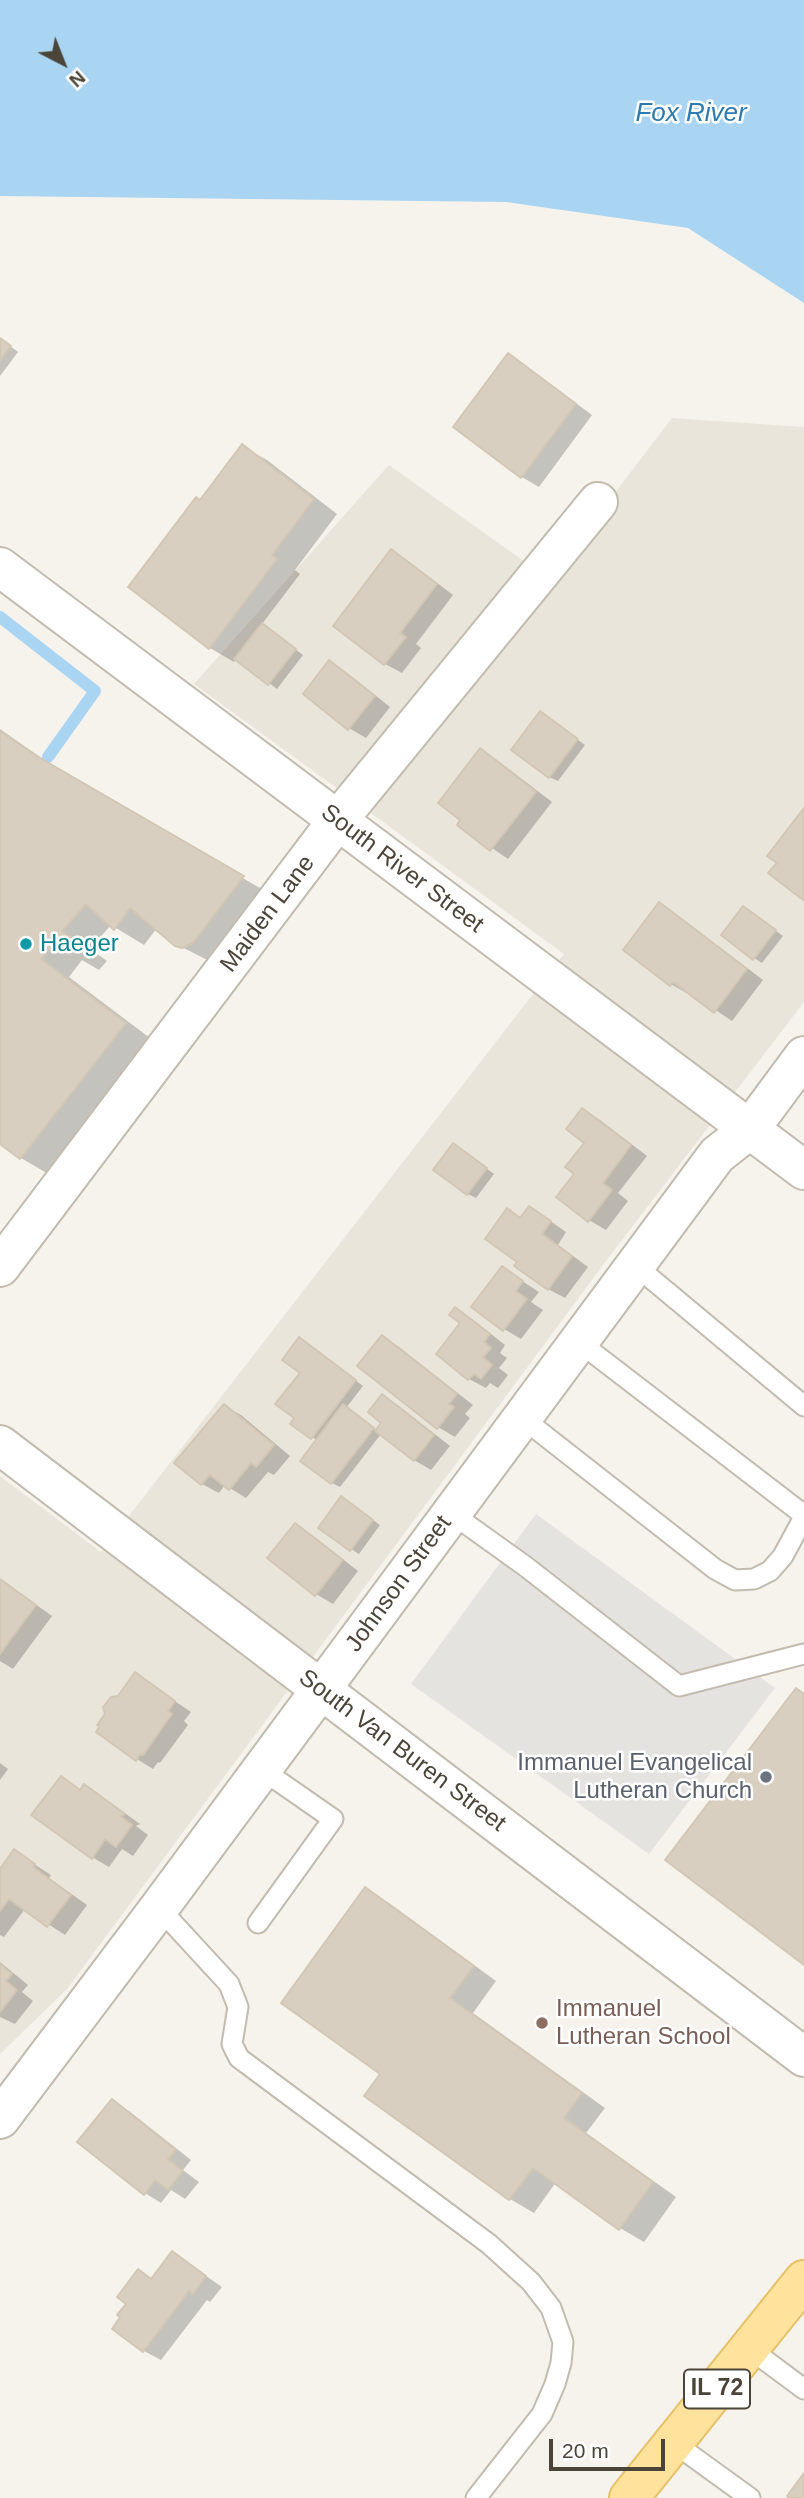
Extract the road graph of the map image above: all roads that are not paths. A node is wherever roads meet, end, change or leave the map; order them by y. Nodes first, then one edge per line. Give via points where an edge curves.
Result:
1 (598, 502) dead end
2 (0, 567) edge
3 (337, 821) junction
4 (804, 1056) edge
5 (750, 1129) junction
6 (804, 1170) edge
7 (636, 1266) junction
8 (0, 1267) edge
9 (579, 1342) junction
10 (804, 1406) edge
11 (521, 1417) junction
12 (0, 1445) edge
13 (451, 1513) junction
14 (804, 1516) edge
15 (804, 1654) edge
16 (320, 1690) junction
17 (261, 1769) junction
18 (159, 1908) junction
19 (258, 1923) dead end
20 (804, 2057) edge
21 (0, 2119) edge
22 (804, 2280) edge
23 (750, 2349) junction
24 (804, 2389) edge
25 (674, 2443) junction
26 (476, 2498) edge
27 (629, 2498) edge
28 (751, 2498) edge

1 - 3 street, Maiden Lane
2 - 3 street, South River Street
3 - 5 street, South River Street
3 - 8 street, Maiden Lane
4 - 5 street, Johnson Street
5 - 6 street, South River Street
5 - 7 street, Johnson Street via 717,1155
7 - 9 street, Johnson Street
7 - 10 lane
9 - 11 street, Johnson Street
9 - 14 lane
11 - 13 street, Johnson Street
11 - 14 lane via 735,1580 770,1571
12 - 16 street, South Van Buren Street
13 - 15 lane via 679,1686
13 - 16 street, Johnson Street
16 - 17 street, Johnson Street
16 - 20 street, South Van Buren Street
17 - 18 street, Johnson Street
17 - 19 lane via 333,1819
18 - 21 street, Johnson Street
18 - 26 lane via 229,1984 238,2007 232,2045 239,2058 489,2244 525,2276 551,2308 564,2342 551,2394 535,2424
22 - 23 main road, IL 72
23 - 24 lane
23 - 25 main road, IL 72
25 - 27 main road, IL 72
25 - 28 lane

